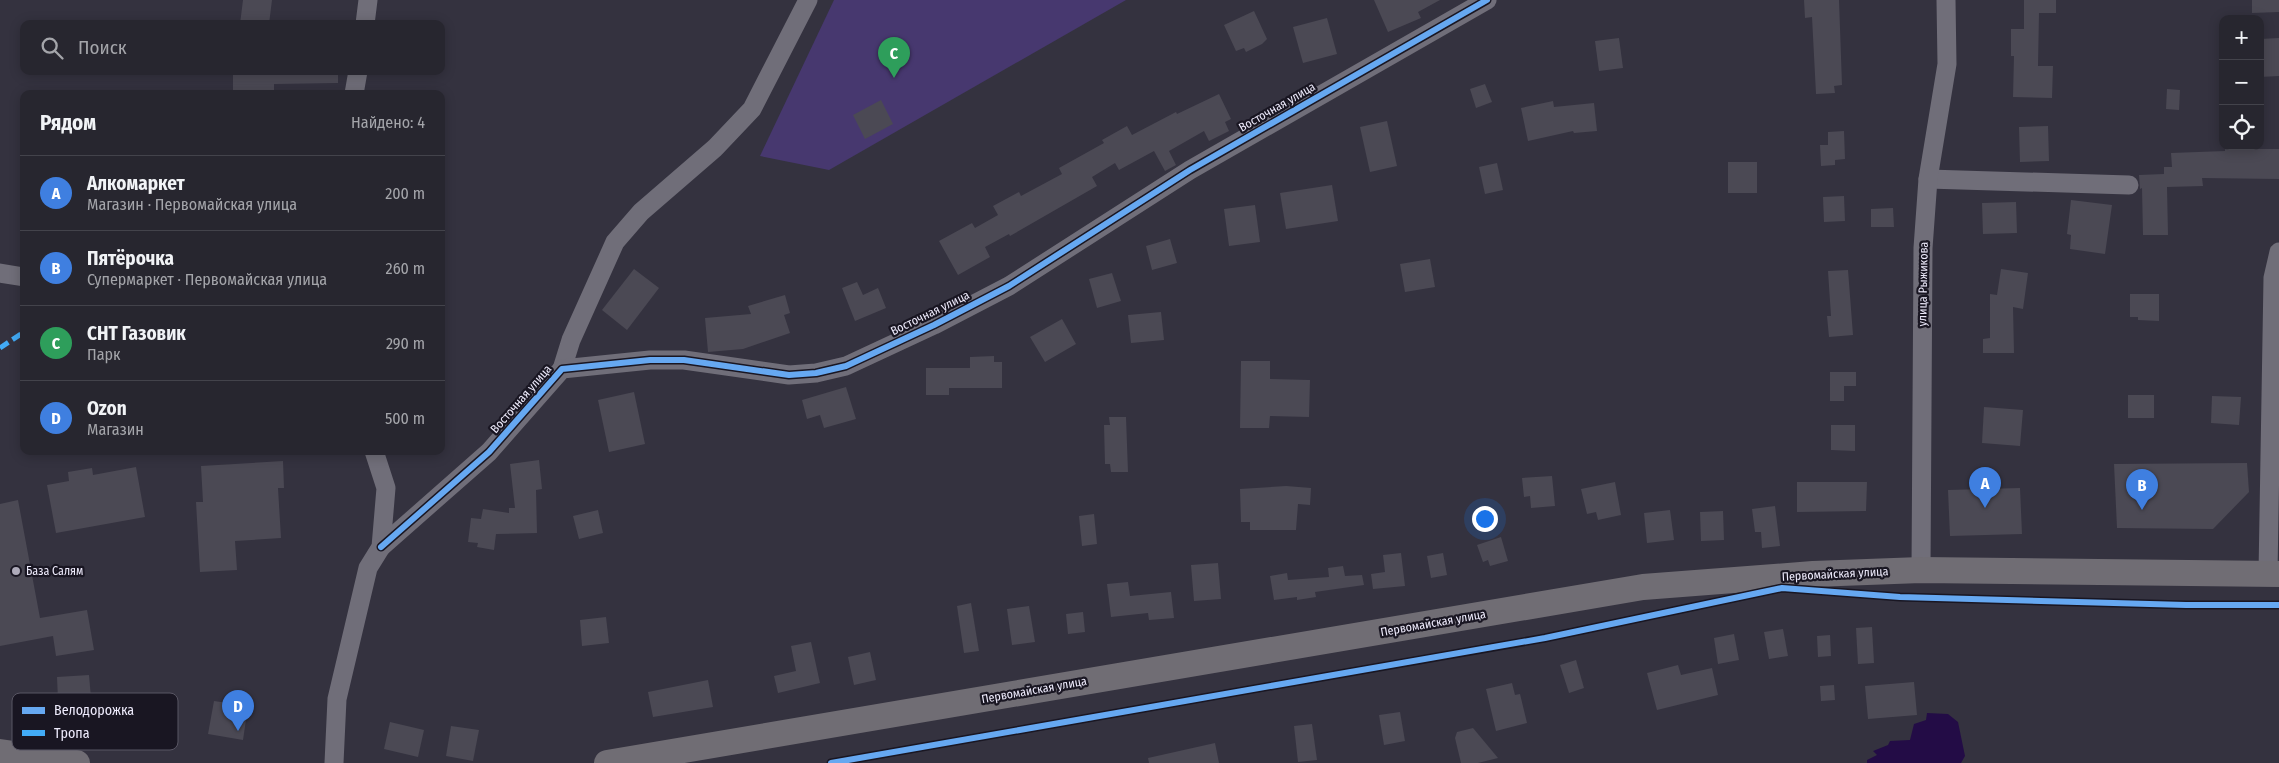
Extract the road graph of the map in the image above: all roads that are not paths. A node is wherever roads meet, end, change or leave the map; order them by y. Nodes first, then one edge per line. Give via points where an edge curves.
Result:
1 (368, 0) edge
2 (808, 0) edge
3 (1487, 0) edge
4 (1946, 0) edge
5 (366, 20) edge
6 (357, 75) edge
7 (355, 90) edge
8 (1928, 179) junction
9 (2129, 185) dead end
10 (2279, 252) edge
11 (0, 273) edge
12 (20, 276) edge
13 (562, 369) junction
14 (375, 455) edge
15 (381, 547) junction
16 (1921, 570) junction
17 (2274, 574) edge
18 (0, 752) edge
19 (78, 763) edge
20 (334, 763) edge
21 (607, 763) edge

1 - 5 street
2 - 13 street via 752,109 715,148 641,212 615,242 571,340
3 - 13 street, Восточная улица via 1190,170 1009,286 846,366 789,375 684,360 650,360
4 - 8 street, улица Рыжикова via 1947,64
6 - 7 street
8 - 9 street
8 - 16 street, улица Рыжикова via 1922,248
10 - 17 street via 2273,278
11 - 12 street
13 - 15 street, Восточная улица via 489,452
14 - 15 street via 386,488
15 - 20 street via 368,568 337,699
16 - 17 main road, Первомайская улица
16 - 21 main road, Первомайская улица via 1813,574 1644,587
18 - 19 main road

